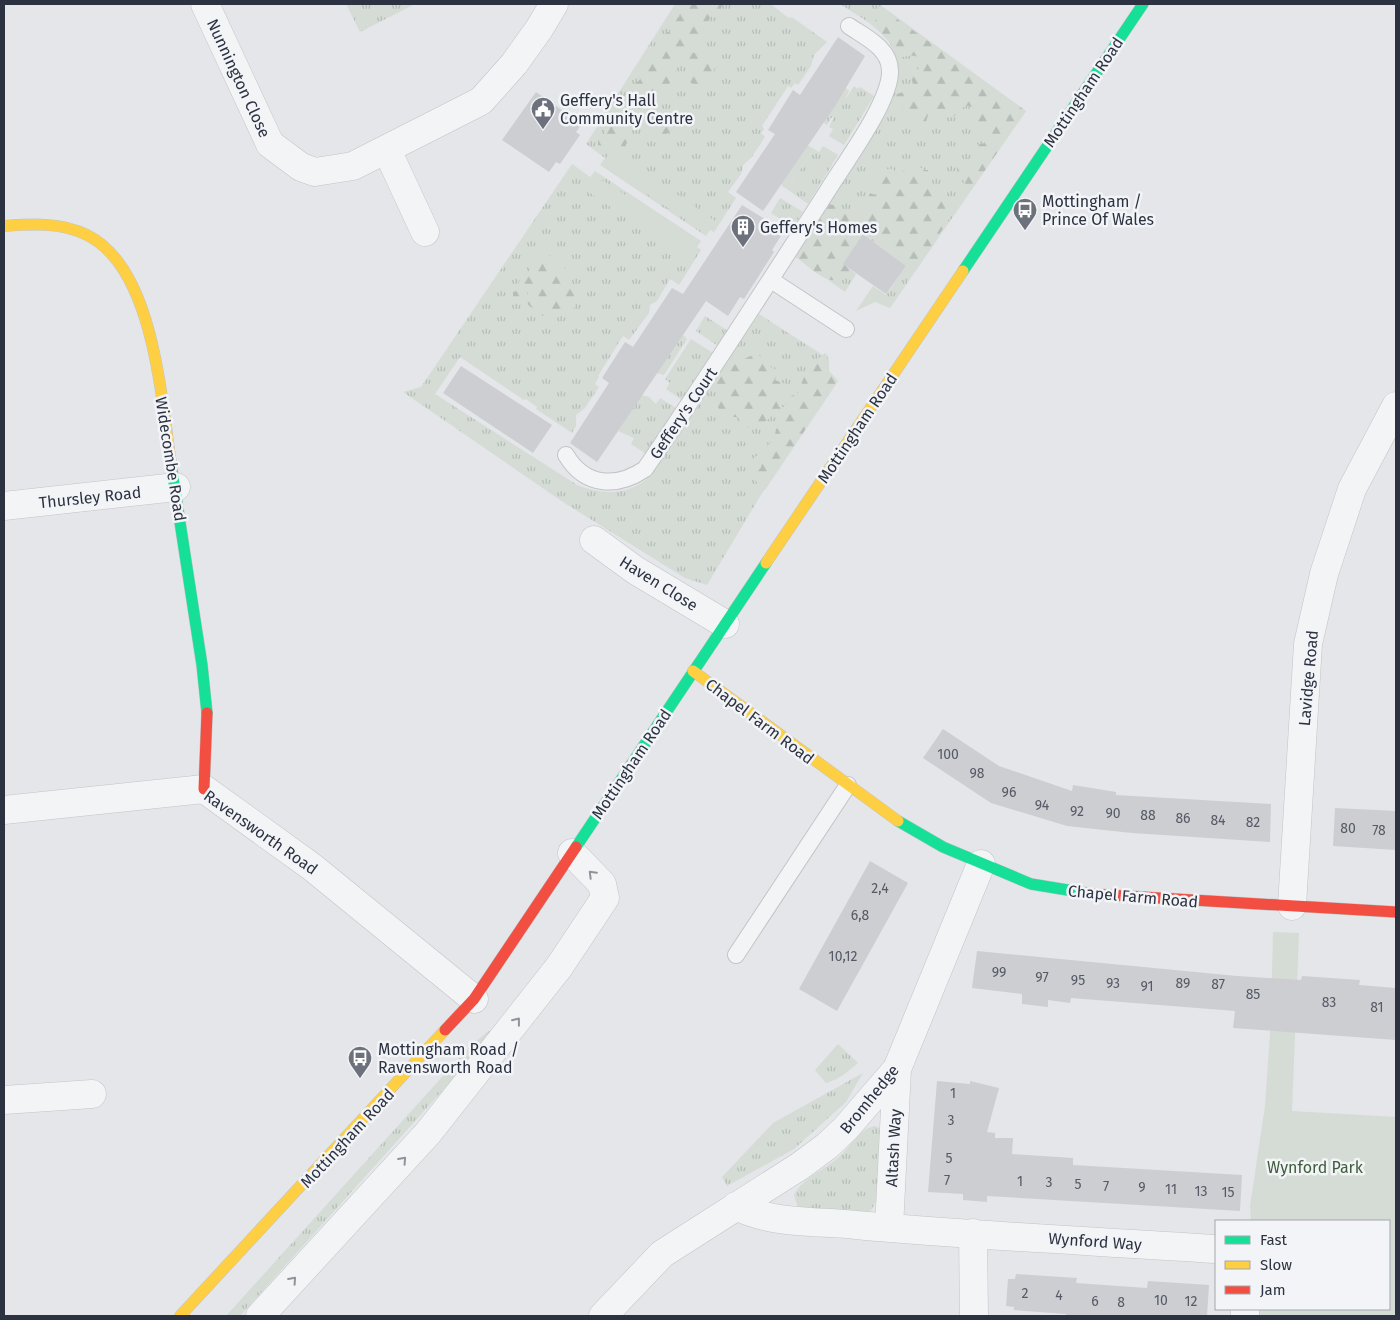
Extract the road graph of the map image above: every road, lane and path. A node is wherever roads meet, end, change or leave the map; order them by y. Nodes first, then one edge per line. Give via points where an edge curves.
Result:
1 (204, 4) edge
2 (554, 4) edge
3 (1143, 4) edge
4 (849, 26) dead end
5 (387, 150) junction
6 (4, 226) edge
7 (425, 232) dead end
8 (771, 280) junction
9 (846, 329) dead end
10 (1396, 406) edge
11 (566, 455) dead end
12 (176, 488) junction
13 (4, 506) edge
14 (594, 540) dead end
15 (725, 624) junction
16 (693, 670) junction
17 (848, 785) junction
18 (204, 789) junction
19 (4, 810) edge
20 (572, 853) junction
21 (981, 864) junction
22 (1292, 906) junction
23 (1396, 912) edge
24 (736, 955) dead end
25 (474, 1000) junction
26 (897, 1069) junction
27 (92, 1094) dead end
28 (4, 1100) edge
29 (736, 1206) junction
30 (889, 1228) junction
31 (973, 1233) junction
32 (1215, 1249) edge
33 (180, 1316) edge
34 (260, 1316) edge
35 (603, 1316) edge
36 (974, 1316) edge

1 - 5 street, Nunnington Close via 270,144 301,167 315,172 353,166
2 - 5 street, Nunnington Close via 514,64 481,101
3 - 15 main road, Mottingham Road
4 - 8 lane, Geffery's Court via 887,56 891,73 888,84 858,142
5 - 7 street
6 - 12 main road, Widecombe Road via 38,223 68,227 96,240 117,260 128,277 146,328 157,372
8 - 9 lane
8 - 11 lane, Geffery's Court via 645,469 623,480 602,483 586,476
10 - 22 street, Lavidge Road via 1352,489 1324,574 1308,644
12 - 13 street, Thursley Road
12 - 18 main road, Widecombe Road via 206,699
14 - 15 street, Haven Close via 634,570
15 - 16 main road, Mottingham Road
16 - 17 main road, Chapel Farm Road
16 - 20 main road, Mottingham Road
17 - 21 main road, Chapel Farm Road via 905,826
17 - 24 lane
18 - 19 street, Ravensworth Road
18 - 25 street, Ravensworth Road via 312,867
20 - 25 main road, Mottingham Road
34 -> 20 street via 428,1134 560,967 605,898 602,884
21 - 22 main road, Chapel Farm Road via 1031,884 1078,894
21 - 26 street, Bromhedge
22 - 23 main road, Chapel Farm Road
25 - 33 main road, Mottingham Road
26 - 29 street, Bromhedge via 836,1138 800,1166
26 - 30 street, Altash Way
27 - 28 street
29 - 30 street via 780,1218
29 - 35 street, Bromhedge via 662,1254
30 - 31 street
31 - 32 street, Wynford Way
31 - 36 street

